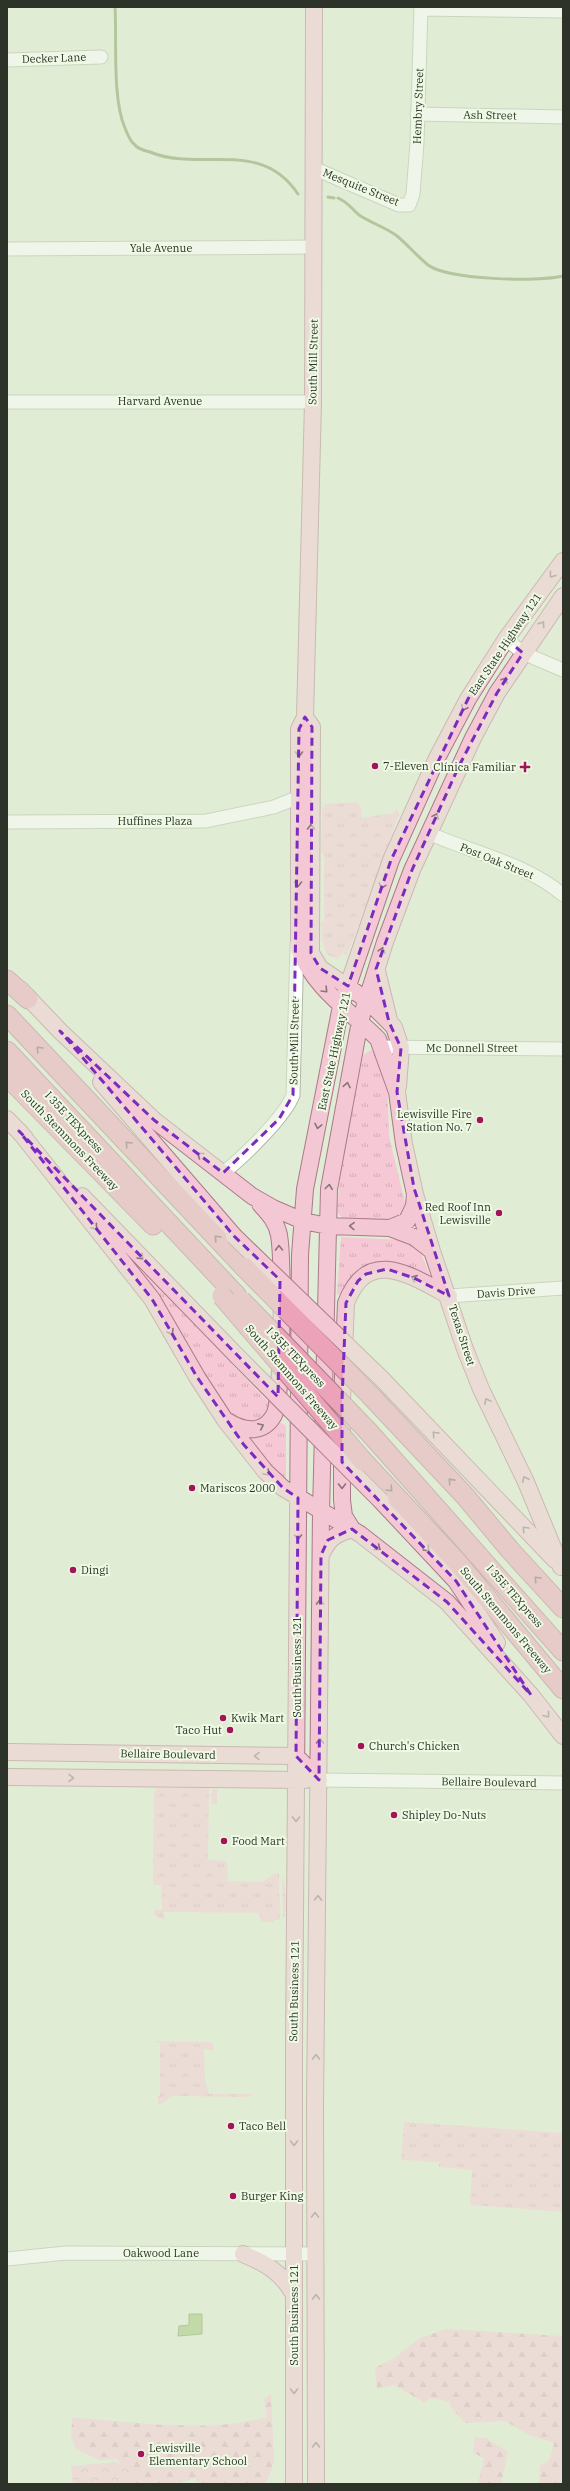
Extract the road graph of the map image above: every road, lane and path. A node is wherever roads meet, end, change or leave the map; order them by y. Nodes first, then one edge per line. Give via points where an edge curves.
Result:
1 (314, 7) edge
2 (421, 8) edge
3 (563, 12) edge
4 (101, 57) dead end
5 (7, 60) edge
6 (417, 114) junction
7 (563, 117) edge
8 (313, 168) junction
9 (409, 205) joint
10 (314, 247) junction
11 (7, 249) edge
12 (7, 402) edge
13 (313, 402) junction
14 (563, 560) edge
15 (563, 596) edge
16 (506, 639) junction
17 (523, 653) junction
18 (563, 670) edge
19 (305, 796) junction
20 (7, 822) edge
21 (428, 833) junction
22 (563, 895) edge
23 (304, 931) junction
24 (376, 969) junction
25 (7, 974) edge
26 (7, 980) edge
27 (348, 986) junction
28 (28, 999) junction
29 (367, 1000) junction
30 (341, 1006) junction
31 (7, 1015) edge
32 (360, 1021) junction
33 (389, 1022) junction
34 (60, 1031) junction
35 (382, 1047) junction
36 (401, 1048) junction
37 (563, 1049) edge
38 (7, 1051) edge
39 (7, 1058) edge
40 (7, 1076) edge
41 (397, 1092) junction
42 (26, 1095) junction
43 (7, 1119) edge
44 (19, 1131) junction
45 (222, 1173) junction
46 (415, 1194) junction
47 (252, 1196) junction
48 (303, 1221) junction
49 (328, 1226) junction
50 (390, 1228) junction
51 (432, 1252) junction
52 (563, 1288) edge
53 (230, 1296) junction
54 (449, 1296) junction
55 (225, 1420) junction
56 (298, 1498) junction
57 (321, 1512) junction
58 (352, 1529) junction
59 (321, 1555) junction
60 (562, 1568) edge
61 (297, 1608) junction
62 (563, 1608) edge
63 (562, 1649) edge
64 (320, 1655) junction
65 (563, 1690) edge
66 (531, 1695) junction
67 (563, 1736) edge
68 (7, 1752) edge
69 (33, 1752) junction
70 (296, 1756) junction
71 (7, 1777) edge
72 (32, 1777) junction
73 (296, 1780) junction
74 (319, 1780) junction
75 (563, 1784) edge
76 (294, 2079) junction
77 (316, 2080) junction
78 (294, 2104) junction
79 (315, 2105) junction
80 (243, 2254) junction
81 (294, 2254) junction
82 (316, 2254) junction
83 (7, 2259) edge
84 (293, 2293) junction
85 (294, 2484) edge
86 (316, 2484) edge

1 - 8 main road, South Mill Street
2 - 3 street
2 - 6 street, Hembry Street
4 - 5 street, Decker Lane
6 - 7 street, Ash Street
6 - 9 street, Hembry Street via 413,194
8 - 9 street, Mesquite Street via 399,205
8 - 10 main road, South Mill Street
10 - 11 street, Yale Avenue
10 - 13 main road, South Mill Street
12 - 13 street, Harvard Avenue
13 - 19 main road, South Mill Street via 305,716 312,727
14 -> 16 main road, East State Highway 121
17 -> 15 main road, East State Highway 121
16 - 17 street
16 -> 27 main road, East State Highway 121 via 468,699 416,804 391,860
17 - 18 street
21 -> 17 main road, East State Highway 121 via 473,738 497,693
19 - 20 street, Huffines Plaza via 274,807 206,821
19 - 23 main road, South Mill Street
21 - 22 street, Post Oak Street via 525,871 545,881
24 -> 21 main road, East State Highway 121 via 398,905
23 - 27 main road, South Mill Street via 316,963 326,973
23 -> 30 main road, South Mill Street via 299,948 310,973
23 - 45 street, South Mill Street via 293,1095 290,1104 279,1119
24 - 29 main road, East State Highway 121
24 - 33 main road
25 - 28 main road
26 - 28 highway
27 - 29 main road, South Mill Street
27 - 30 main road, East State Highway 121
28 - 34 main road
29 - 32 main road, East State Highway 121
29 - 33 main road, Texas Street
30 - 32 main road, South Mill Street
30 -> 48 main road, East State Highway 121 via 305,1189
62 -> 31 highway, bridge via 465,1496 244,1267
32 - 35 main road, Texas Street via 378,1038
49 -> 32 main road, East State Highway 121 via 330,1182
33 - 36 main road, Texas Street via 394,1027
45 -> 34 main road via 154,1120
60 -> 34 main road, bridge via 382,1379 234,1236 134,1122
35 - 36 street, Mc Donnell Street
35 - 41 main road, Texas Street
36 - 37 street, Mc Donnell Street
36 - 41 main road, Texas Street
38 - 53 highway, I 35E TEXpress
39 - 42 highway
40 - 42 highway, South Stemmons Freeway
41 - 46 main road, Texas Street via 404,1144
42 - 53 highway, South Stemmons Freeway
43 - 44 main road, South Stemmons Freeway
44 -> 55 main road, South Stemmons Freeway via 152,1299
44 -> 66 main road, South Stemmons Freeway, bridge via 456,1581
45 - 47 main road
46 - 50 main road via 414,1206 407,1221
46 - 51 main road, Texas Street
47 - 48 main road
55 -> 47 main road via 239,1429 254,1429 268,1423 278,1407 281,1335 279,1235 274,1219
48 - 49 main road
48 - 56 main road, East State Highway 121 via 300,1255
50 -> 49 main road
49 - 57 main road, East State Highway 121
50 - 51 main road via 414,1237
51 - 54 main road, Texas Street
52 - 54 street, Davis Drive
53 - 63 highway, I 35E TEXpress, bridge via 367,1430
53 -> 65 highway, South Stemmons Freeway, bridge via 363,1461 458,1562
54 -> 58 main road via 414,1278 387,1269 366,1274 351,1290 346,1303 344,1340 342,1500 344,1516
60 -> 54 main road, Texas Street via 526,1482 481,1389 465,1349
55 -> 56 main road, South Stemmons Freeway via 265,1471
56 - 57 main road, South Stemmons Freeway
56 -> 61 main road, South Business 121
57 - 58 main road, South Stemmons Freeway
57 - 59 main road, South Business 121
58 - 59 main road via 328,1540
58 -> 66 main road, South Stemmons Freeway via 448,1602
64 -> 59 main road, South Business 121
61 - 64 main road via 308,1613
61 - 70 main road, South Business 121
74 -> 64 main road, South Business 121
66 -> 67 main road, South Stemmons Freeway
68 - 69 main road, Bellaire Boulevard
70 -> 69 main road, Bellaire Boulevard
69 - 72 main road
70 - 73 main road, South Business 121
70 - 74 main road
71 - 72 main road, Bellaire Boulevard
72 -> 73 main road, Bellaire Boulevard
73 - 74 main road, Bellaire Boulevard
73 -> 76 main road, South Business 121
74 - 75 street, Bellaire Boulevard
77 -> 74 main road, South Business 121
76 - 77 main road
76 - 78 main road, South Business 121
77 - 79 main road, South Business 121
78 - 79 main road
78 -> 81 main road, South Business 121
82 -> 79 main road, South Business 121
80 - 81 street, Oakwood Lane
80 - 83 street, Oakwood Lane via 66,2253
80 - 84 main road via 273,2269 283,2277
81 - 82 street, Oakwood Lane
81 - 84 main road, South Business 121
86 -> 82 main road, South Business 121
84 -> 85 main road, South Business 121

